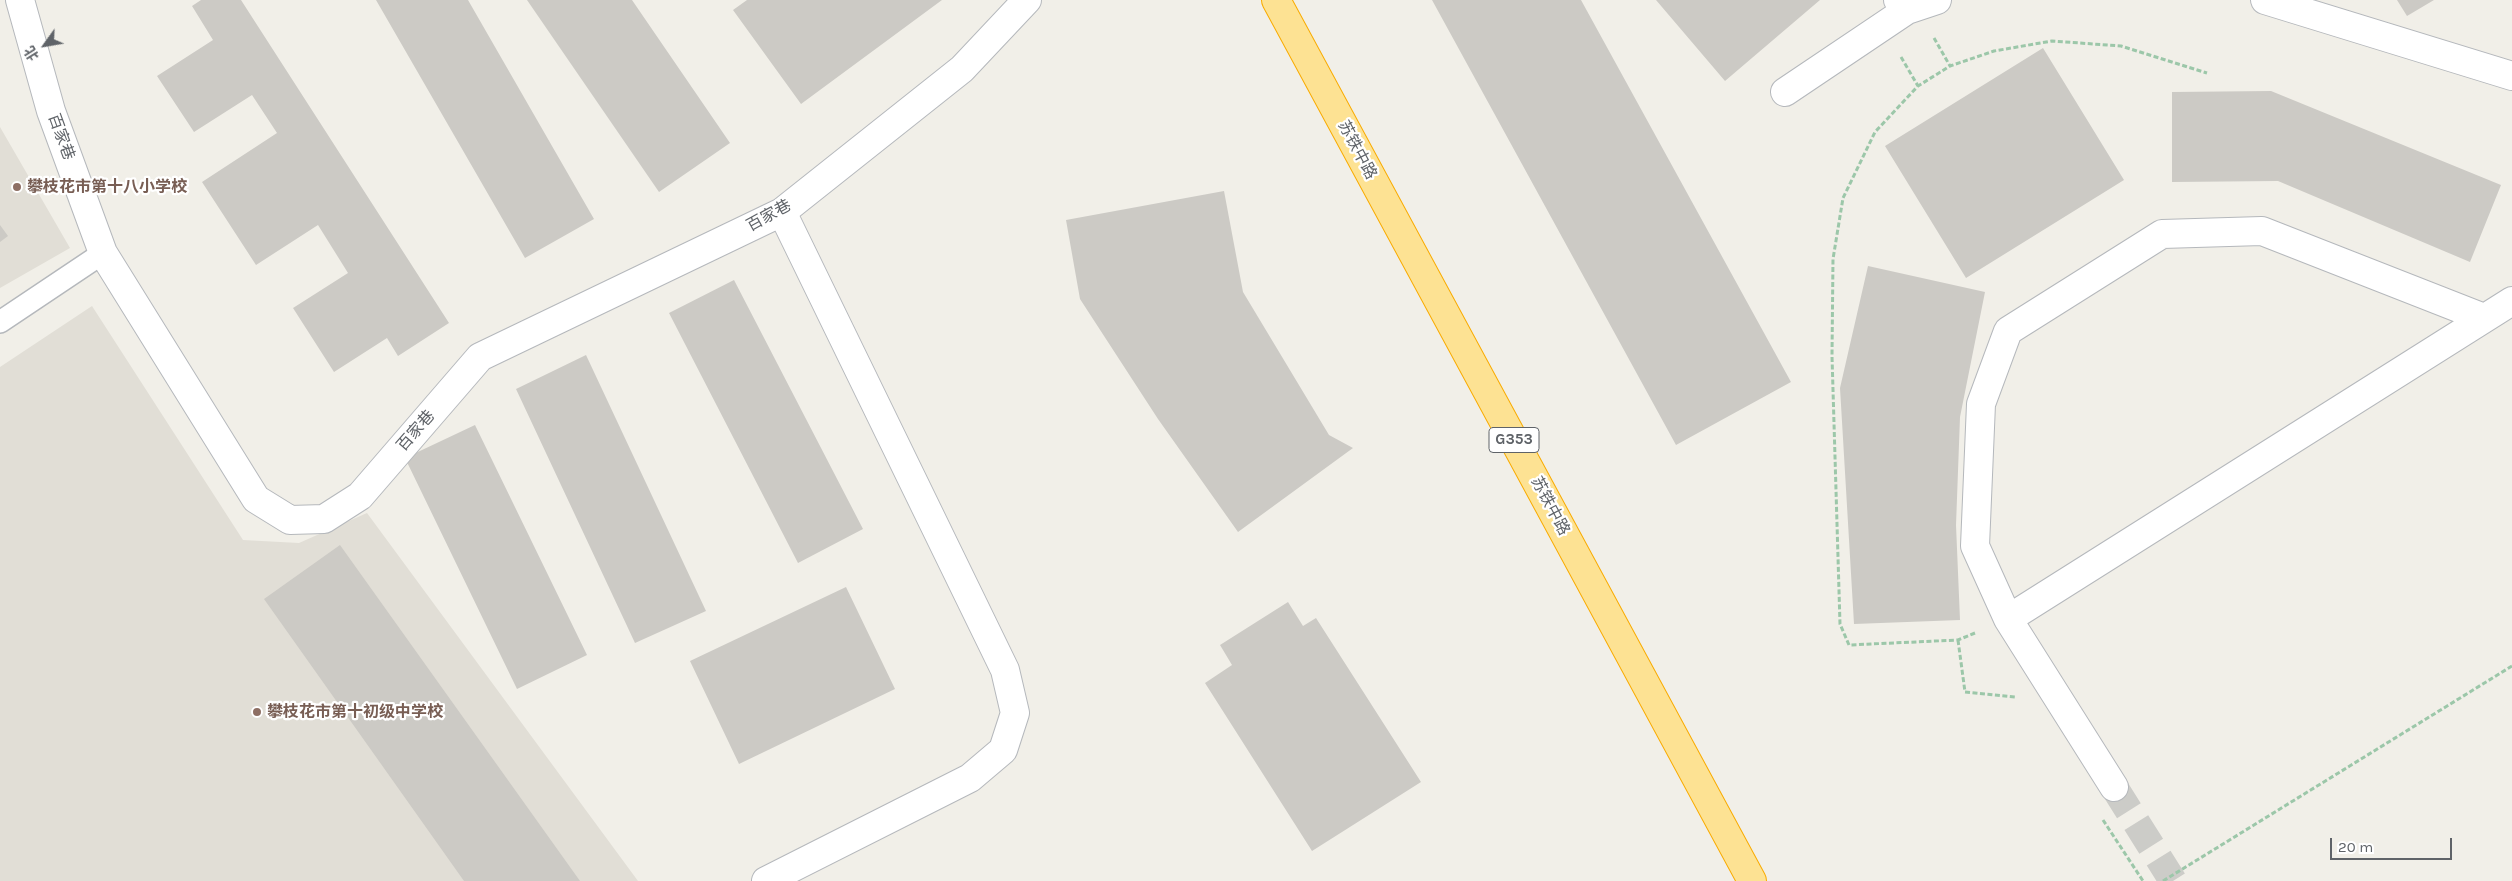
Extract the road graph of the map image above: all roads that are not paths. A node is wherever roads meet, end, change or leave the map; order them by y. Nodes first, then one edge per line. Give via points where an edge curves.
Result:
1 (20, 0) edge
2 (1027, 0) edge
3 (1276, 0) edge
4 (1937, 0) edge
5 (2273, 1) edge
6 (1902, 5) edge
7 (2512, 76) edge
8 (1784, 92) dead end
9 (782, 212) junction
10 (103, 254) junction
11 (2512, 301) edge
12 (2484, 318) junction
13 (0, 322) edge
14 (2008, 619) junction
15 (2114, 787) tunnel mouth
16 (766, 881) edge
17 (1752, 881) edge

1 - 10 street, 百家巷 via 51,111
2 - 9 street, 百家巷 via 962,69
3 - 17 highway, 苏铁中路 / G353
4 - 6 street
5 - 7 street
6 - 8 street
9 - 10 street, 百家巷 via 480,357 360,496 324,518 290,520 256,499
9 - 16 street via 1005,670 1015,713 1003,750 970,778
10 - 13 lane
11 - 12 street
12 - 14 street
12 - 14 street via 2262,231 2162,234 2008,331 1980,404 1975,546
14 - 15 street

